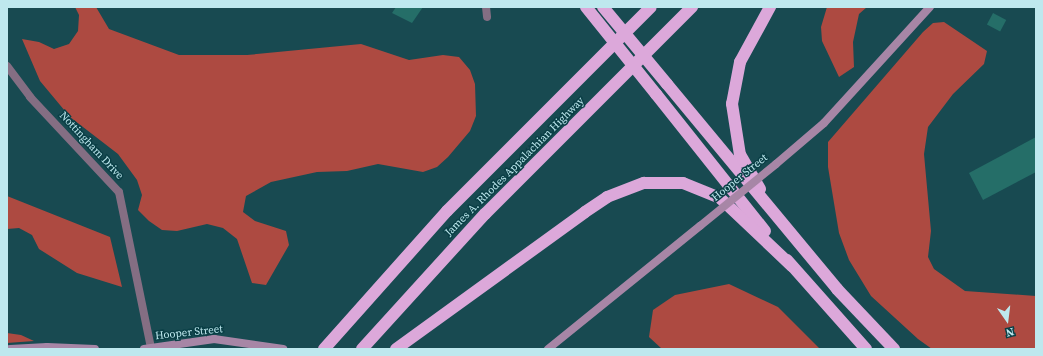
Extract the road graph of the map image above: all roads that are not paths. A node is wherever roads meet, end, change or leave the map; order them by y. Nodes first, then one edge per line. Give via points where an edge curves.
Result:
1 (486, 7) edge
2 (586, 7) edge
3 (603, 7) edge
4 (692, 7) edge
5 (770, 7) edge
6 (930, 7) edge
7 (648, 9) edge
8 (487, 17) dead end
9 (7, 66) edge
10 (777, 217) junction
11 (792, 266) junction
12 (10, 349) edge
13 (96, 349) edge
14 (147, 349) edge
15 (283, 349) edge
16 (324, 349) edge
17 (362, 349) edge
18 (396, 349) edge
19 (548, 349) edge
20 (866, 349) edge
21 (894, 349) edge

1 - 8 street
2 - 11 highway, bridge
3 - 10 highway, bridge
4 - 17 highway, James A. Rhodes Appalachian Highway via 485,214
5 - 10 highway via 740,62 734,85 733,121 740,155
6 - 19 street, Hooper Street, bridge via 824,123
7 - 16 highway, James A. Rhodes Appalachian Highway via 447,211
9 - 14 street, Nottingham Drive via 30,97 119,192
10 - 21 highway via 837,289
11 - 18 highway via 720,198 683,182 644,183 607,197
11 - 20 highway
12 - 13 street via 47,346
14 - 15 street, Hooper Street via 214,339 235,340

